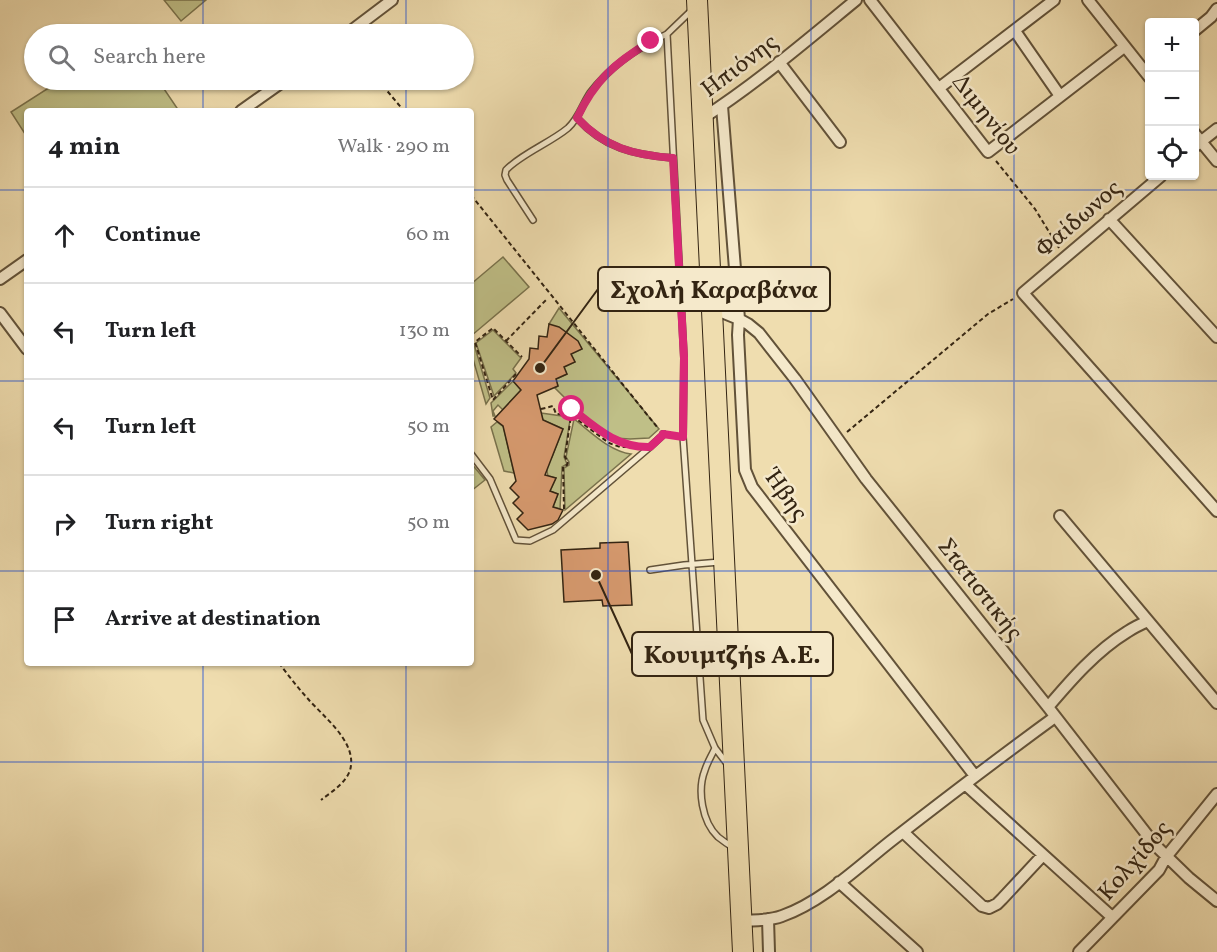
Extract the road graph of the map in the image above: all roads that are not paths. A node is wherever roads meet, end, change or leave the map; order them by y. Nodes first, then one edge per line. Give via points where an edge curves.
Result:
1 (392, 0) edge
2 (856, 0) edge
3 (870, 0) edge
4 (1054, 0) edge
5 (1088, 0) edge
6 (697, 2) edge
7 (1217, 9) edge
8 (360, 24) edge
9 (1199, 27) edge
10 (1015, 31) junction
11 (667, 34) junction
12 (1124, 47) junction
13 (779, 63) junction
14 (1145, 70) edge
15 (939, 88) junction
16 (271, 90) edge
17 (1060, 96) junction
18 (722, 106) junction
19 (245, 108) edge
20 (577, 118) junction
21 (703, 118) junction
22 (1217, 129) edge
23 (1199, 140) edge
24 (840, 142) dead end
25 (1199, 143) edge
26 (673, 158) junction
27 (1217, 161) edge
28 (1156, 180) edge
29 (1109, 219) junction
30 (533, 220) dead end
31 (24, 262) edge
32 (0, 279) edge
33 (712, 308) junction
34 (0, 313) edge
35 (739, 319) junction
36 (1213, 324) edge
37 (1217, 337) edge
38 (24, 345) edge
39 (663, 434) road end
40 (474, 458) edge
41 (1217, 511) edge
42 (1060, 516) dead end
43 (724, 561) junction
44 (692, 564) junction
45 (650, 570) dead end
46 (1148, 621) junction
47 (1217, 703) edge
48 (1048, 707) junction
49 (1055, 717) junction
50 (715, 748) junction
51 (734, 773) junction
52 (975, 776) junction
53 (965, 784) junction
54 (1217, 794) edge
55 (903, 832) junction
56 (738, 851) junction
57 (1043, 855) junction
58 (1166, 857) junction
59 (839, 882) junction
60 (1217, 901) edge
61 (1112, 917) junction
62 (768, 919) junction
63 (741, 921) junction
64 (743, 952) edge
65 (770, 952) edge
66 (917, 952) edge
67 (1079, 952) edge

1 - 8 street
2 - 13 street, Ηπιόνης
3 - 15 street, Διμηνίου
4 - 10 street
5 - 12 street
6 - 11 lane
6 - 21 highway
7 - 9 street
10 - 15 street
10 - 17 street
11 - 20 lane via 632,53 598,81
11 - 26 lane
12 - 14 street
12 - 17 street
13 - 18 street, Ηπιόνης
13 - 24 street
15 - 17 street, Διμηνίου via 988,152
16 - 19 street
18 - 21 street, Ηπιόνης
18 - 35 street, Ήβης
20 - 26 lane via 602,141 648,156
20 - 30 lane via 506,170 507,180
21 - 33 highway
22 - 23 street
25 - 27 street
26 - 44 lane via 684,358 683,437
28 - 29 street, Φαίδωνος
29 - 36 street
29 - 41 street, Φαίδωνος via 1023,293
31 - 32 street
33 - 35 street, Στατιστικής
33 - 43 highway
34 - 38 street
35 - 48 street, Στατιστικής via 759,333 771,348 866,479
35 - 52 street, Ήβης via 744,470 752,487
36 - 37 street
39 - 40 lane via 553,530 530,541 516,540 490,479
42 - 46 street
43 - 44 lane
43 - 51 highway
44 - 45 lane
44 - 50 lane via 703,720
46 - 47 street
46 - 48 street via 1102,651
48 - 49 street, Στατιστικής
49 - 52 street
49 - 58 street, Στατιστικής
50 - 51 lane
50 - 56 lane via 704,770 702,810 717,836
51 - 56 highway
52 - 53 street
53 - 55 street
53 - 57 street
54 - 58 street, Κολχίδος
55 - 57 street via 982,906 989,908
55 - 59 street
56 - 63 highway
57 - 61 street
58 - 60 street, Στατιστικής
58 - 61 street, Κολχίδος via 1159,870
59 - 62 street via 797,910
59 - 66 street
61 - 67 street, Κολχίδος
62 - 63 street
62 - 65 street
63 - 64 highway

